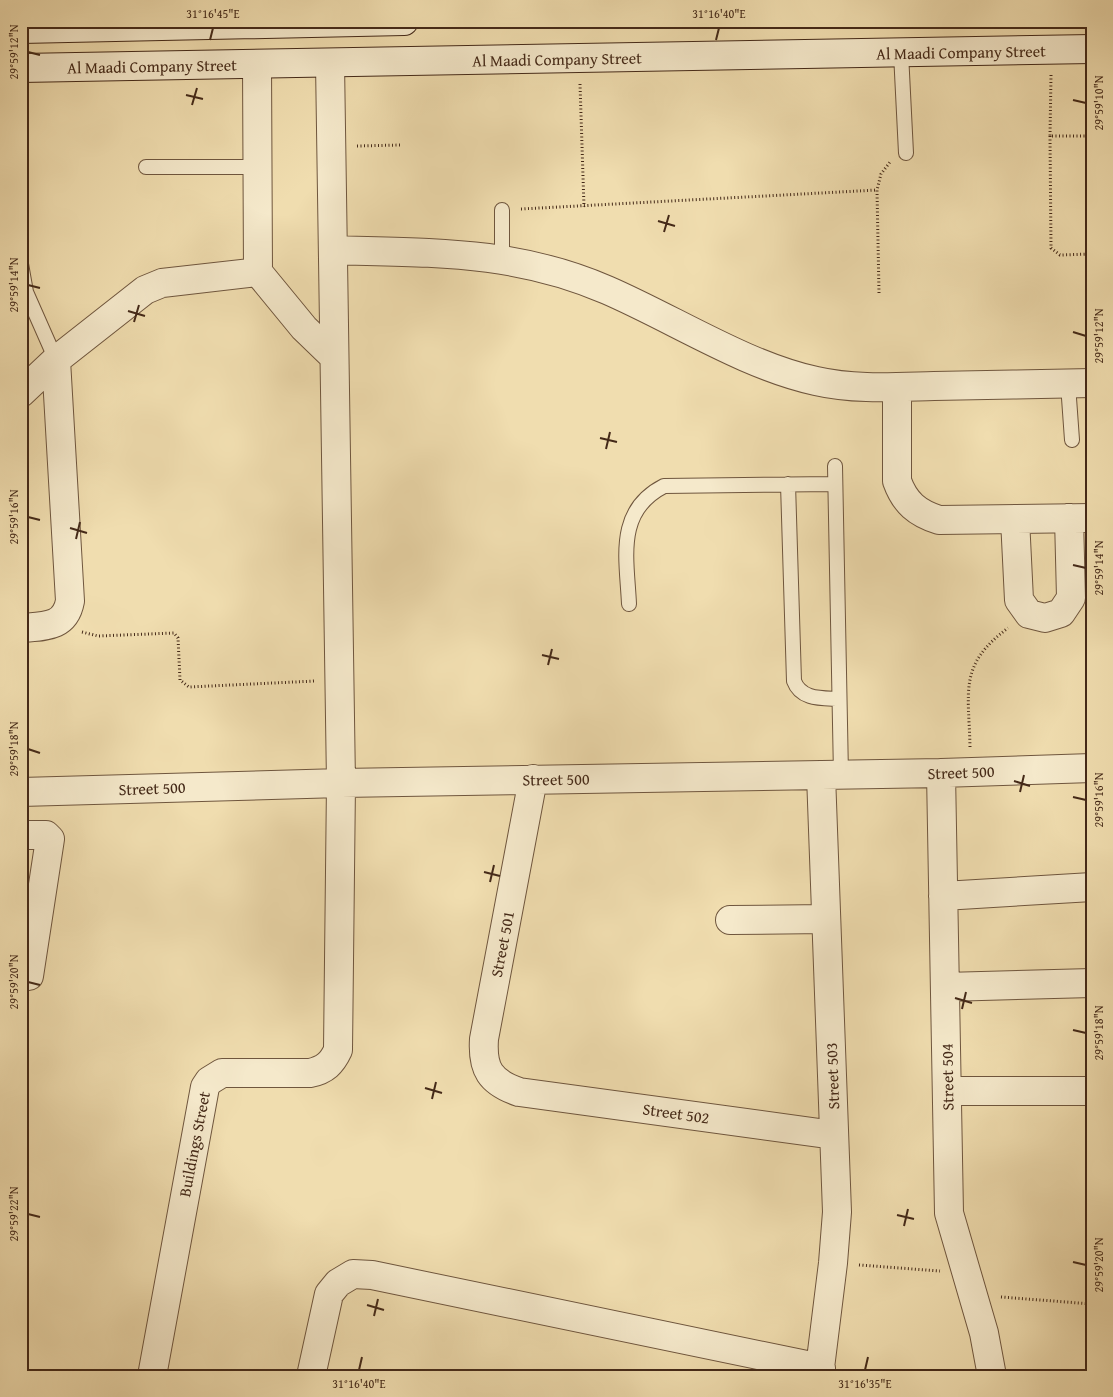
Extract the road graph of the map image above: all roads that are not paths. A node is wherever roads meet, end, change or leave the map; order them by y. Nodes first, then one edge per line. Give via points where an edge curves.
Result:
1 (404, 21) edge
2 (255, 24) junction
3 (38, 26) edge
4 (1092, 49) edge
5 (901, 53) junction
6 (330, 63) junction
7 (257, 64) junction
8 (21, 68) edge
9 (906, 153) road end
10 (146, 167) dead end
11 (257, 168) junction
12 (502, 210) road end
13 (333, 250) junction
14 (502, 258) junction
15 (21, 264) edge
16 (258, 272) junction
17 (334, 358) junction
18 (56, 360) junction
19 (1080, 383) edge
20 (897, 387) junction
21 (21, 393) edge
22 (1072, 440) dead end
23 (835, 466) dead end
24 (788, 484) junction
25 (835, 484) junction
26 (1080, 518) edge
27 (1015, 520) junction
28 (629, 604) dead end
29 (21, 628) edge
30 (839, 699) junction
31 (1092, 768) edge
32 (941, 773) junction
33 (831, 775) junction
34 (533, 779) junction
35 (340, 782) junction
36 (21, 792) edge
37 (21, 835) edge
38 (1092, 887) edge
39 (943, 896) junction
40 (826, 919) junction
41 (730, 920) dead end
42 (29, 976) dead end
43 (1092, 983) edge
44 (945, 987) junction
45 (947, 1091) junction
46 (1092, 1091) edge
47 (519, 1092) joint
48 (834, 1135) junction
49 (820, 1372) edge
50 (152, 1376) edge
51 (310, 1376) edge
52 (992, 1376) edge

1 - 2 street
2 - 3 street
2 - 7 street
4 - 5 street, Al Maadi Company Street
5 - 6 street, Al Maadi Company Street
5 - 9 lane
6 - 7 street, Al Maadi Company Street
6 - 13 street, Buildings Street
7 - 8 street, Al Maadi Company Street
7 - 11 street
10 - 11 lane
11 - 16 street
12 - 14 lane
13 - 14 street
13 - 17 street, Buildings Street
14 - 20 street via 555,270 607,290 782,373 819,382
15 - 18 lane via 26,292
16 - 17 street via 304,328
16 - 18 street via 162,283 144,290
17 - 35 street, Buildings Street
18 - 21 street
18 - 29 street via 70,601 65,616 52,626
19 - 20 street
19 - 22 lane
20 - 27 street via 897,481 902,495 912,507 924,516 939,520
23 - 25 lane
24 - 25 lane
24 - 28 lane via 664,486 654,491 638,506 627,532
24 - 30 lane via 794,681 806,696
25 - 30 lane
26 - 27 street
26 - 27 street via 1070,598 1067,606 1054,617 1029,614 1019,600
30 - 33 lane
31 - 32 street, Street 500
32 - 33 street, Street 500
32 - 39 street, Street 504
33 - 34 street, Street 500
33 - 40 street, Street 503
34 - 35 street, Street 500
34 - 47 street, Street 501 via 483,1057 495,1080
35 - 36 street, Street 500
35 - 50 street, Buildings Street via 338,1050 334,1059 320,1071 222,1073 205,1087
37 - 42 street via 46,835 50,839
38 - 39 street
39 - 44 street, Street 504
40 - 41 street
40 - 48 street, Street 503
43 - 44 street
44 - 45 street, Street 504
45 - 46 street
45 - 52 street, Street 504 via 950,1213 984,1333
47 - 48 street, Street 502
48 - 49 street, Street 503 via 837,1212 834,1263
49 - 51 street via 372,1275 353,1274 338,1283 329,1294

